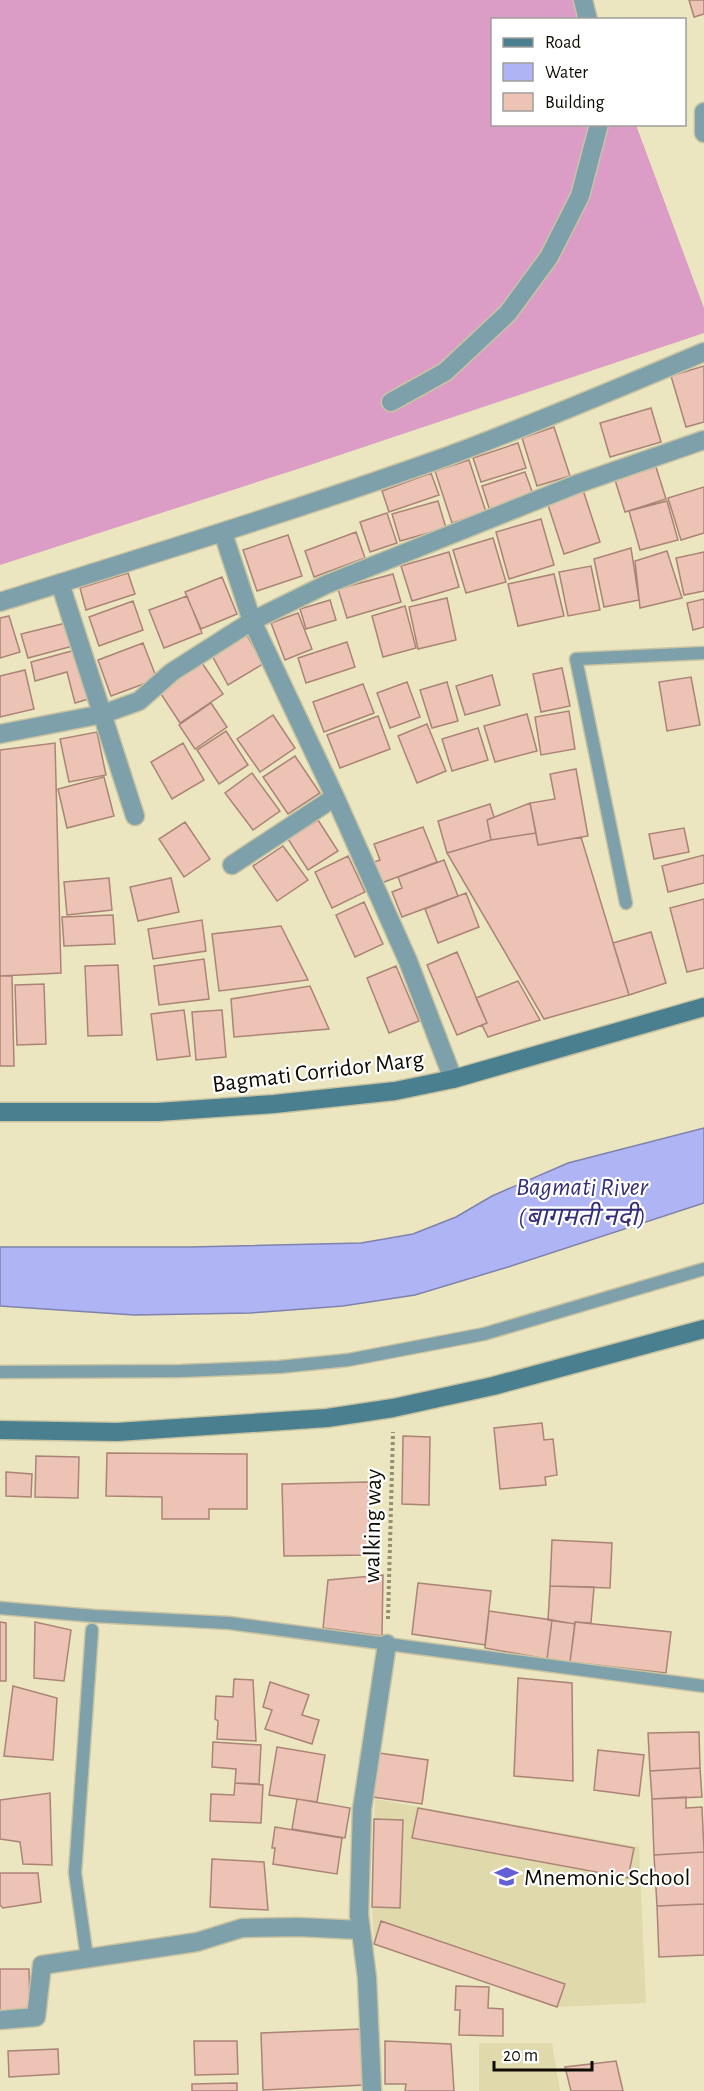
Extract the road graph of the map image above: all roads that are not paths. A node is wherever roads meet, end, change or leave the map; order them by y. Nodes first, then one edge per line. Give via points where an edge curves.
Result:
1 (583, 0) edge
2 (588, 18) edge
3 (704, 112) edge
4 (598, 126) edge
5 (704, 133) edge
6 (704, 352) edge
7 (391, 402) dead end
8 (704, 441) edge
9 (223, 533) junction
10 (60, 583) junction
11 (0, 602) edge
12 (252, 621) junction
13 (704, 653) edge
14 (102, 714) junction
15 (0, 734) edge
16 (335, 797) junction
17 (135, 816) dead end
18 (232, 865) dead end
19 (626, 903) dead end
20 (704, 1007) edge
21 (453, 1079) junction
22 (0, 1112) edge
23 (704, 1269) edge
24 (704, 1329) edge
25 (0, 1372) edge
26 (0, 1430) edge
27 (0, 1608) edge
28 (92, 1630) dead end
29 (387, 1644) junction
30 (704, 1686) edge
31 (360, 1930) junction
32 (87, 1958) junction
33 (0, 2020) edge
34 (372, 2091) edge

1 - 2 street
3 - 5 street
4 - 7 street via 580,196 549,257 508,313 445,372
6 - 9 street via 459,452
8 - 12 street via 555,493 325,585
9 - 10 street
9 - 12 street
10 - 11 street
10 - 14 street
12 - 14 street via 172,672 139,701
12 - 16 street
13 - 19 lane via 576,659
14 - 15 street
14 - 17 street
16 - 18 street
16 - 21 street via 408,961
20 - 21 street, Bagmati Corridor Marg
21 - 22 street, Bagmati Corridor Marg via 394,1091 274,1104 158,1112
23 - 25 lane via 484,1334 348,1360 279,1368
24 - 26 street via 493,1386 327,1418 128,1431
27 - 29 lane via 229,1623
28 - 32 lane via 75,1873
29 - 30 lane
29 - 31 street via 362,1809
31 - 32 street via 242,1928 197,1942
31 - 34 street via 367,1978
32 - 33 street via 42,1965 36,2017

